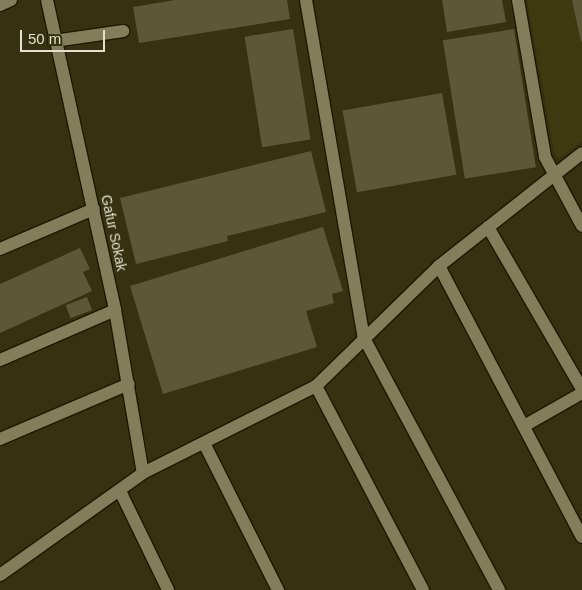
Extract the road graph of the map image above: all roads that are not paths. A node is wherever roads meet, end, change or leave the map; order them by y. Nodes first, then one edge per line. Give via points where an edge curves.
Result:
1 (11, 0) edge
2 (47, 0) edge
3 (306, 0) edge
4 (518, 0) edge
5 (0, 5) edge
6 (123, 31) dead end
7 (54, 41) junction
8 (582, 153) edge
9 (553, 177) junction
10 (94, 209) junction
11 (582, 226) edge
12 (488, 227) junction
13 (0, 249) edge
14 (439, 266) junction
15 (115, 310) junction
16 (364, 338) junction
17 (0, 360) edge
18 (129, 384) junction
19 (316, 386) junction
20 (582, 389) edge
21 (582, 393) edge
22 (524, 426) junction
23 (0, 439) edge
24 (204, 443) junction
25 (143, 474) junction
26 (120, 491) junction
27 (582, 537) edge
28 (0, 575) edge
29 (496, 589) edge
30 (168, 590) edge
31 (278, 590) edge
32 (423, 590) edge

1 - 5 street
2 - 7 street, Gafur Sokak
3 - 16 street
4 - 9 street via 545,157
6 - 7 street
7 - 10 street, Gafur Sokak
8 - 9 street
9 - 11 street
9 - 12 street
10 - 13 street
10 - 15 street, Gafur Sokak
12 - 14 street
12 - 20 street
14 - 16 street
14 - 22 street
15 - 17 street
15 - 18 street, Gafur Sokak
16 - 19 street
16 - 29 street
18 - 23 street
18 - 25 street, Gafur Sokak
19 - 24 street
19 - 32 street
21 - 22 street
22 - 27 street
24 - 25 street
24 - 31 street
25 - 26 street
26 - 28 street
26 - 30 street

